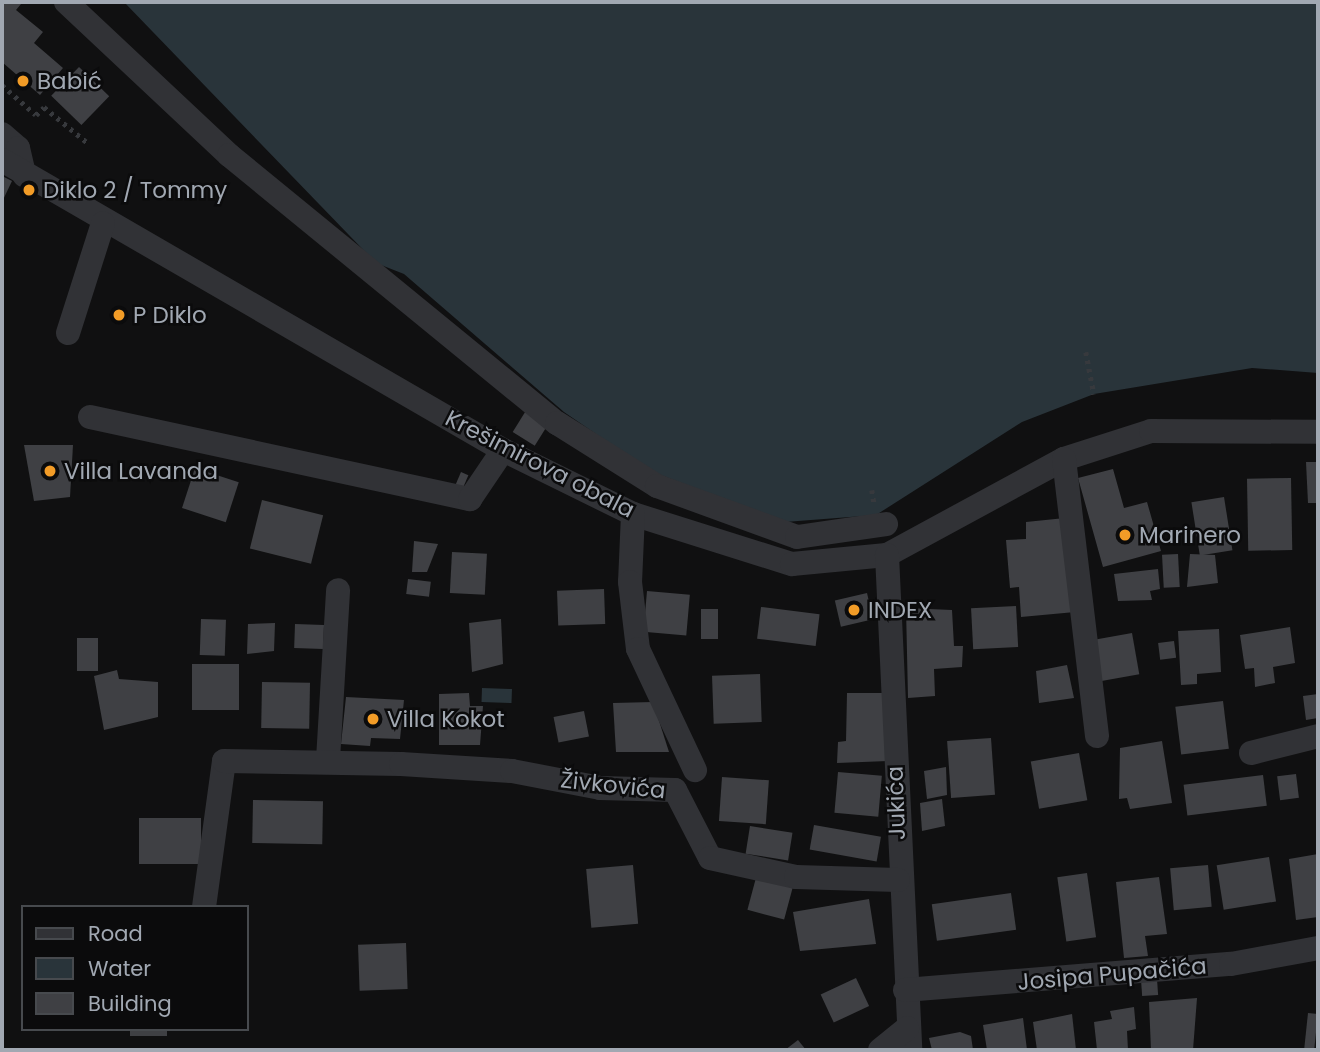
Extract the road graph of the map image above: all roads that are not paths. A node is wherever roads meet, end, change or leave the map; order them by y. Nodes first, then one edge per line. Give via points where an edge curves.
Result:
1 (66, 2) edge
2 (2, 134) edge
3 (2, 160) edge
4 (24, 175) junction
5 (103, 223) junction
6 (68, 333) dead end
7 (90, 417) dead end
8 (1318, 432) edge
9 (503, 450) junction
10 (1065, 459) junction
11 (633, 514) junction
12 (886, 524) dead end
13 (887, 555) junction
14 (338, 590) dead end
15 (1097, 736) dead end
16 (1318, 736) edge
17 (1251, 753) dead end
18 (328, 760) junction
19 (695, 770) dead end
20 (898, 880) junction
21 (204, 905) edge
22 (1318, 948) edge
23 (905, 990) junction
24 (909, 1039) edge
25 (880, 1050) edge

1 - 12 street via 229,155 558,423 657,486 797,537
2 - 4 street via 18,148
3 - 4 street, Krešimirova obala
4 - 5 street, Krešimirova obala
5 - 6 street
5 - 9 street, Krešimirova obala
7 - 9 street via 470,499
8 - 10 street, Krešimirova obala via 1151,431
9 - 11 street, Krešimirova obala
10 - 13 street, Krešimirova obala
10 - 15 street
11 - 13 street, Krešimirova obala via 792,564
11 - 19 street, Živkovića via 630,582 638,649
13 - 20 street, Jukića
14 - 18 street
16 - 17 street
18 - 20 street, Živkovića via 675,790 710,858 796,877
18 - 21 street, Živkovića via 224,761
20 - 23 street, Jukića
22 - 23 street, Josipa Pupačića via 1231,964
23 - 24 street, Jukića
24 - 25 street

